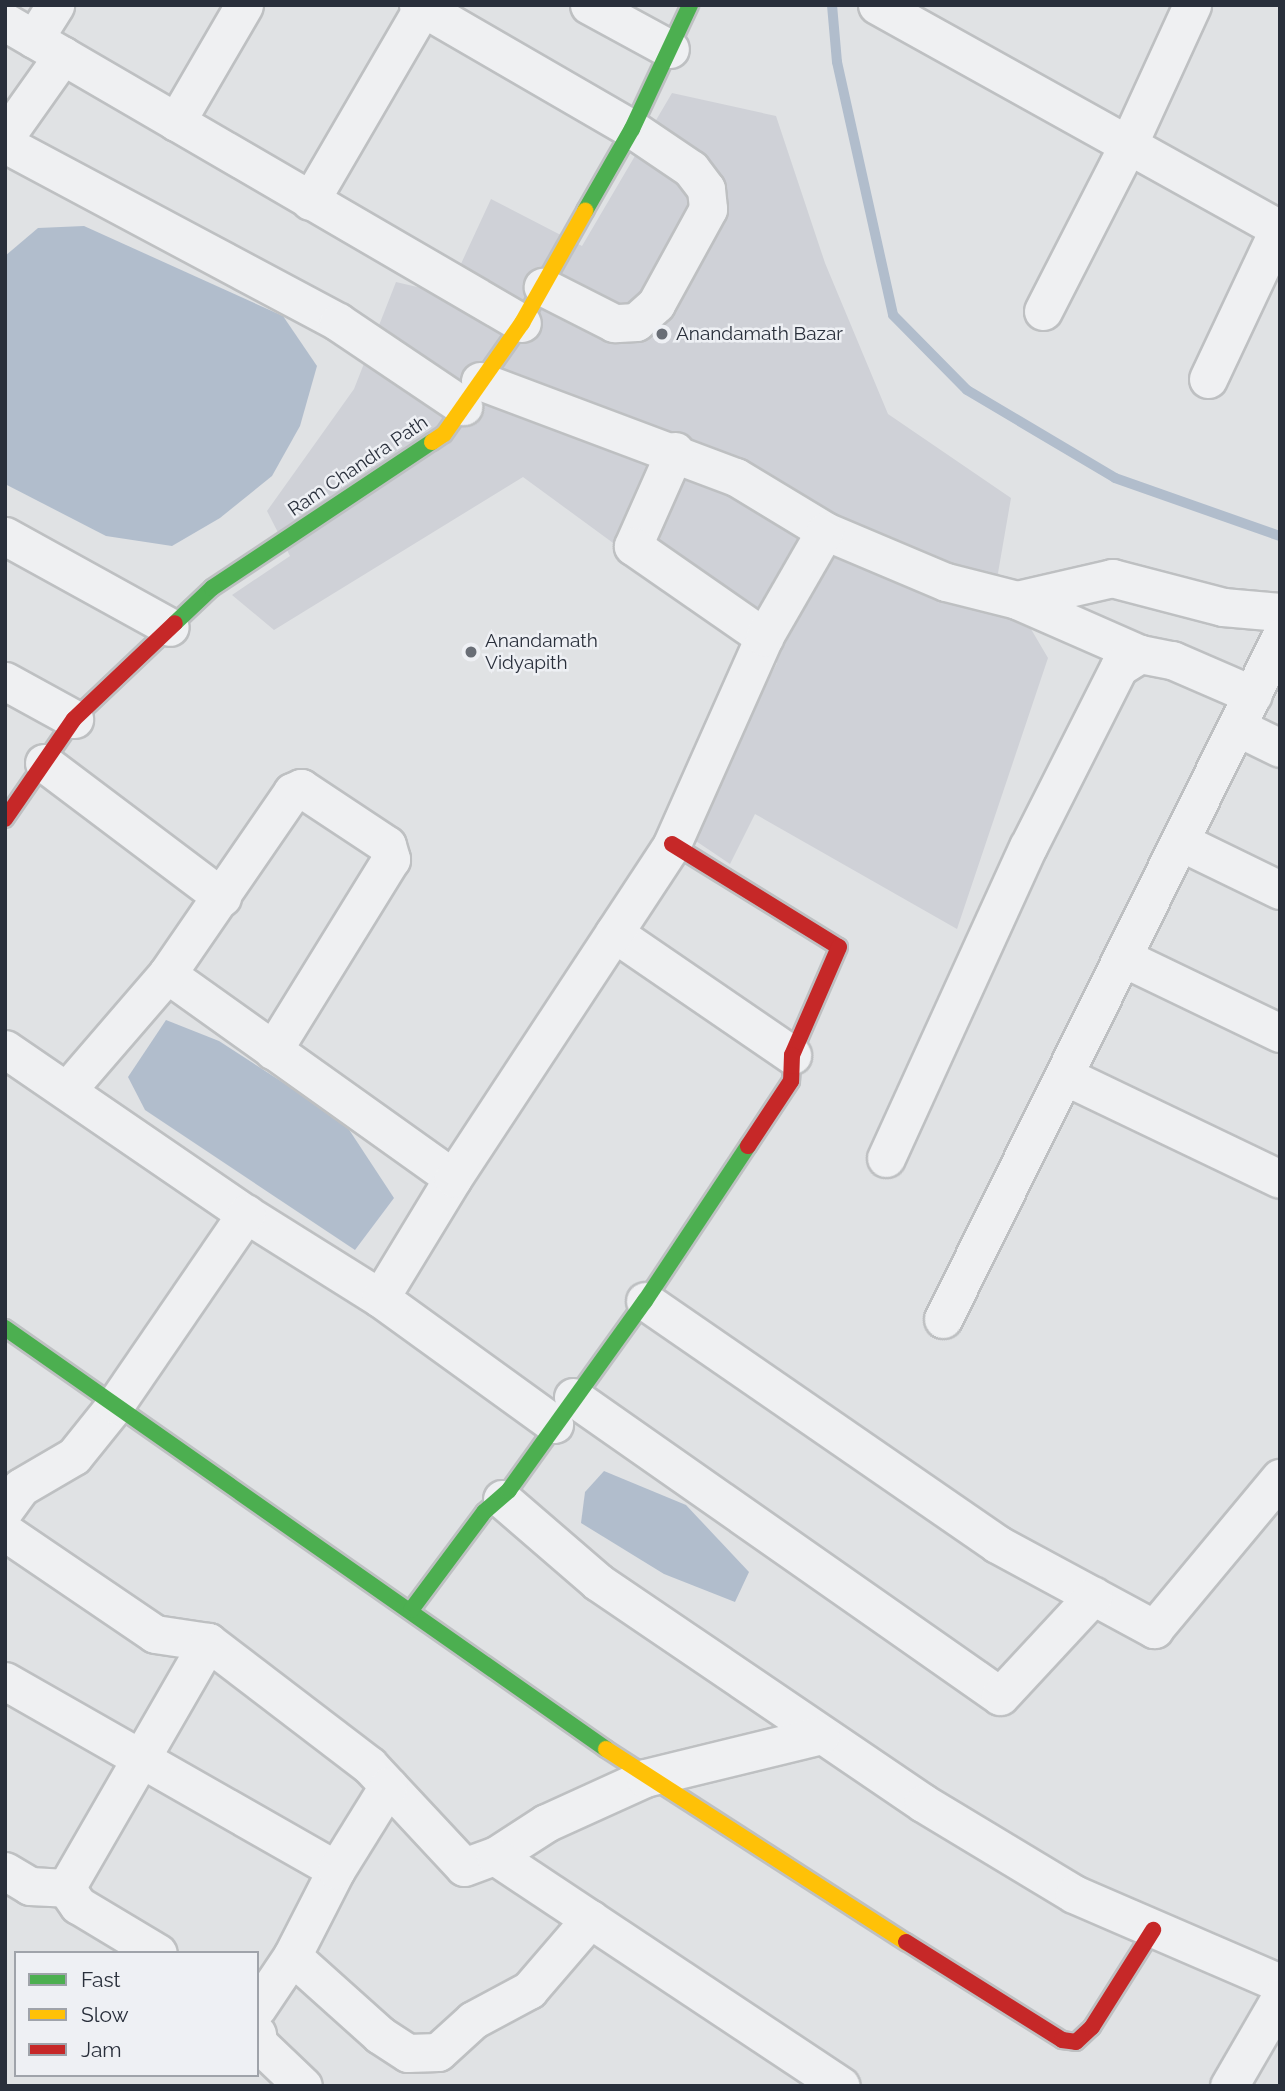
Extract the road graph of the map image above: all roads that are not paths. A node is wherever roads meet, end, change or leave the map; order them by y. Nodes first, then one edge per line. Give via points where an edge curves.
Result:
1 (55, 5) edge
2 (244, 5) edge
3 (589, 5) edge
4 (690, 5) edge
5 (1192, 5) edge
6 (422, 6) edge
7 (882, 8) edge
8 (34, 39) edge
9 (670, 49) junction
10 (176, 122) junction
11 (632, 129) junction
12 (5, 137) edge
13 (5, 144) edge
14 (1128, 145) junction
15 (310, 201) junction
16 (1279, 228) edge
17 (542, 287) junction
18 (1043, 311) dead end
19 (522, 323) junction
20 (1208, 379) dead end
21 (471, 393) junction
22 (675, 451) junction
23 (825, 531) junction
24 (5, 536) edge
25 (1017, 600) junction
26 (1280, 612) edge
27 (170, 627) junction
28 (764, 637) junction
29 (1280, 638) edge
30 (1140, 654) junction
31 (5, 681) edge
32 (1253, 695) junction
33 (74, 719) junction
34 (1237, 727) junction
35 (1280, 748) edge
36 (44, 764) junction
37 (5, 820) edge
38 (1181, 842) junction
39 (672, 844) junction
40 (1280, 890) edge
41 (222, 897) junction
42 (614, 933) junction
43 (1124, 958) junction
44 (167, 974) junction
45 (1280, 1034) edge
46 (5, 1049) edge
47 (272, 1050) junction
48 (792, 1055) junction
49 (1065, 1076) junction
50 (68, 1090) junction
51 (886, 1158) dead end
52 (453, 1178) junction
53 (1280, 1179) edge
54 (246, 1214) junction
55 (380, 1298) junction
56 (645, 1301) junction
57 (943, 1319) dead end
58 (5, 1328) edge
59 (115, 1405) junction
60 (563, 1410) junction
61 (1280, 1478) edge
62 (502, 1499) junction
63 (5, 1509) edge
64 (5, 1532) edge
65 (1093, 1596) junction
66 (411, 1610) junction
67 (208, 1642) junction
68 (5, 1681) edge
69 (821, 1735) junction
70 (142, 1758) junction
71 (645, 1778) junction
72 (388, 1786) junction
73 (495, 1856) junction
74 (336, 1870) junction
75 (5, 1871) edge
76 (66, 1888) junction
77 (590, 1919) junction
78 (1153, 1930) junction
79 (155, 1951) edge
80 (292, 1956) junction
81 (1280, 1983) edge
82 (1280, 1998) edge
83 (259, 2005) edge
84 (259, 2044) edge
85 (303, 2086) edge
86 (841, 2086) edge
87 (1229, 2086) edge

1 - 8 street
2 - 10 street
3 - 9 street
4 - 9 street, Ram Chandra Path
5 - 14 street
6 - 11 street
6 - 15 street
7 - 14 street
8 - 10 street
8 - 12 street
9 - 11 street, Ram Chandra Path
10 - 15 street
11 - 17 street, Ram Chandra Path
11 - 17 street via 691,169 706,189 708,209 656,304 636,322 614,323
13 - 21 street
14 - 16 street
14 - 18 street
15 - 19 street
16 - 20 street
17 - 19 street, Ram Chandra Path
19 - 21 street, Ram Chandra Path
21 - 22 street
21 - 27 street, Ram Chandra Path via 444,434 212,588
22 - 23 street via 736,477
22 - 28 street via 633,546
23 - 25 street via 946,582
23 - 28 street
24 - 27 street
25 - 26 street via 1112,578 1223,607
25 - 30 street
27 - 33 street, Ram Chandra Path
28 - 39 street
29 - 32 street
30 - 32 street via 1172,660
30 - 51 street via 1119,667 1028,847
31 - 33 street
32 - 34 street
33 - 36 street, Ram Chandra Path
34 - 35 street
34 - 38 street
36 - 37 street, Ram Chandra Path
36 - 41 street
38 - 40 street
38 - 43 street
39 - 42 street
39 - 48 street via 839,947
41 - 44 street
41 - 47 street via 298,789 307,789 391,850 389,864
42 - 48 street
42 - 52 street
43 - 45 street
43 - 49 street
44 - 47 street
44 - 50 street
46 - 50 street
47 - 52 street
48 - 56 street via 791,1081
49 - 53 street
49 - 57 street
50 - 54 street
52 - 55 street
54 - 55 street
54 - 59 street
55 - 60 street
56 - 60 street
56 - 65 street via 998,1544
58 - 59 street
59 - 63 street via 74,1456 21,1487
59 - 66 street
60 - 62 street
60 - 65 street via 1000,1696
61 - 65 street via 1154,1629
62 - 66 street via 484,1512
62 - 69 street via 598,1583
64 - 67 street via 155,1634
66 - 71 street
67 - 70 street
67 - 72 street via 369,1765
68 - 70 street
69 - 71 street
69 - 78 street via 1074,1894
70 - 74 street
70 - 76 street
71 - 73 street via 546,1823
71 - 78 street via 1062,2040 1076,2042 1092,2027
72 - 73 street via 464,1867
72 - 74 street
73 - 77 street
74 - 80 street
75 - 76 street via 30,1886
76 - 79 street via 78,1905
77 - 80 street via 529,1990 473,2020 438,2052 408,2053 380,2035
77 - 86 street
78 - 81 street
80 - 83 street
82 - 87 street
84 - 85 street

